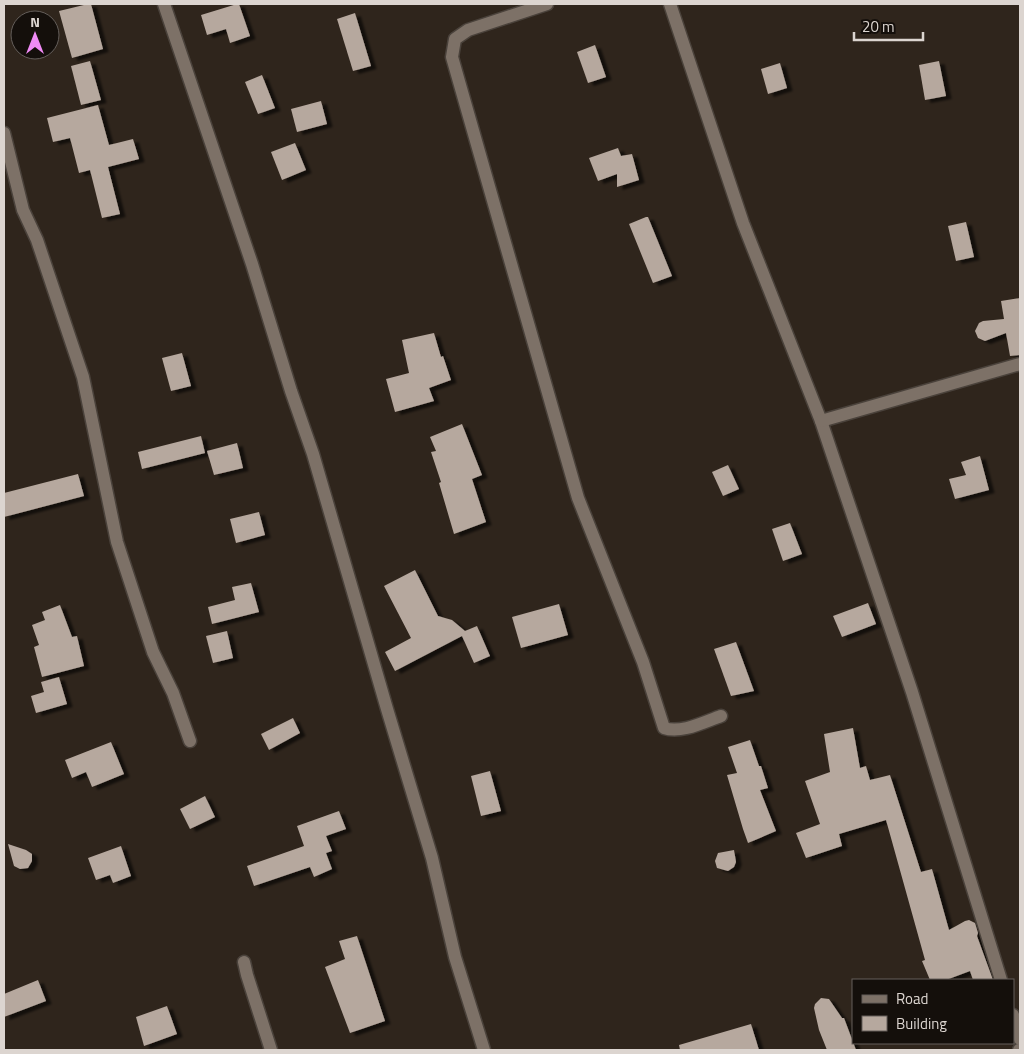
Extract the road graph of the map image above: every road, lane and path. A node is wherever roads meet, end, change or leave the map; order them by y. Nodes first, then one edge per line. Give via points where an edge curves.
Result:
1 (164, 4) edge
2 (547, 4) edge
3 (670, 4) edge
4 (4, 133) edge
5 (1020, 364) edge
6 (821, 421) junction
7 (721, 716) dead end
8 (190, 741) dead end
9 (244, 962) dead end
10 (1001, 979) edge
11 (1014, 1019) edge
12 (1020, 1039) edge
13 (271, 1050) edge
14 (484, 1050) edge

1 - 14 street via 313,454 432,858 455,957
2 - 7 street via 468,30 456,39 452,57 578,498 643,662 664,728 684,728
3 - 6 street via 744,223
4 - 8 street via 24,210 83,377 125,569 153,652 173,693
5 - 6 street
6 - 10 street via 912,692
9 - 13 street
11 - 12 street

